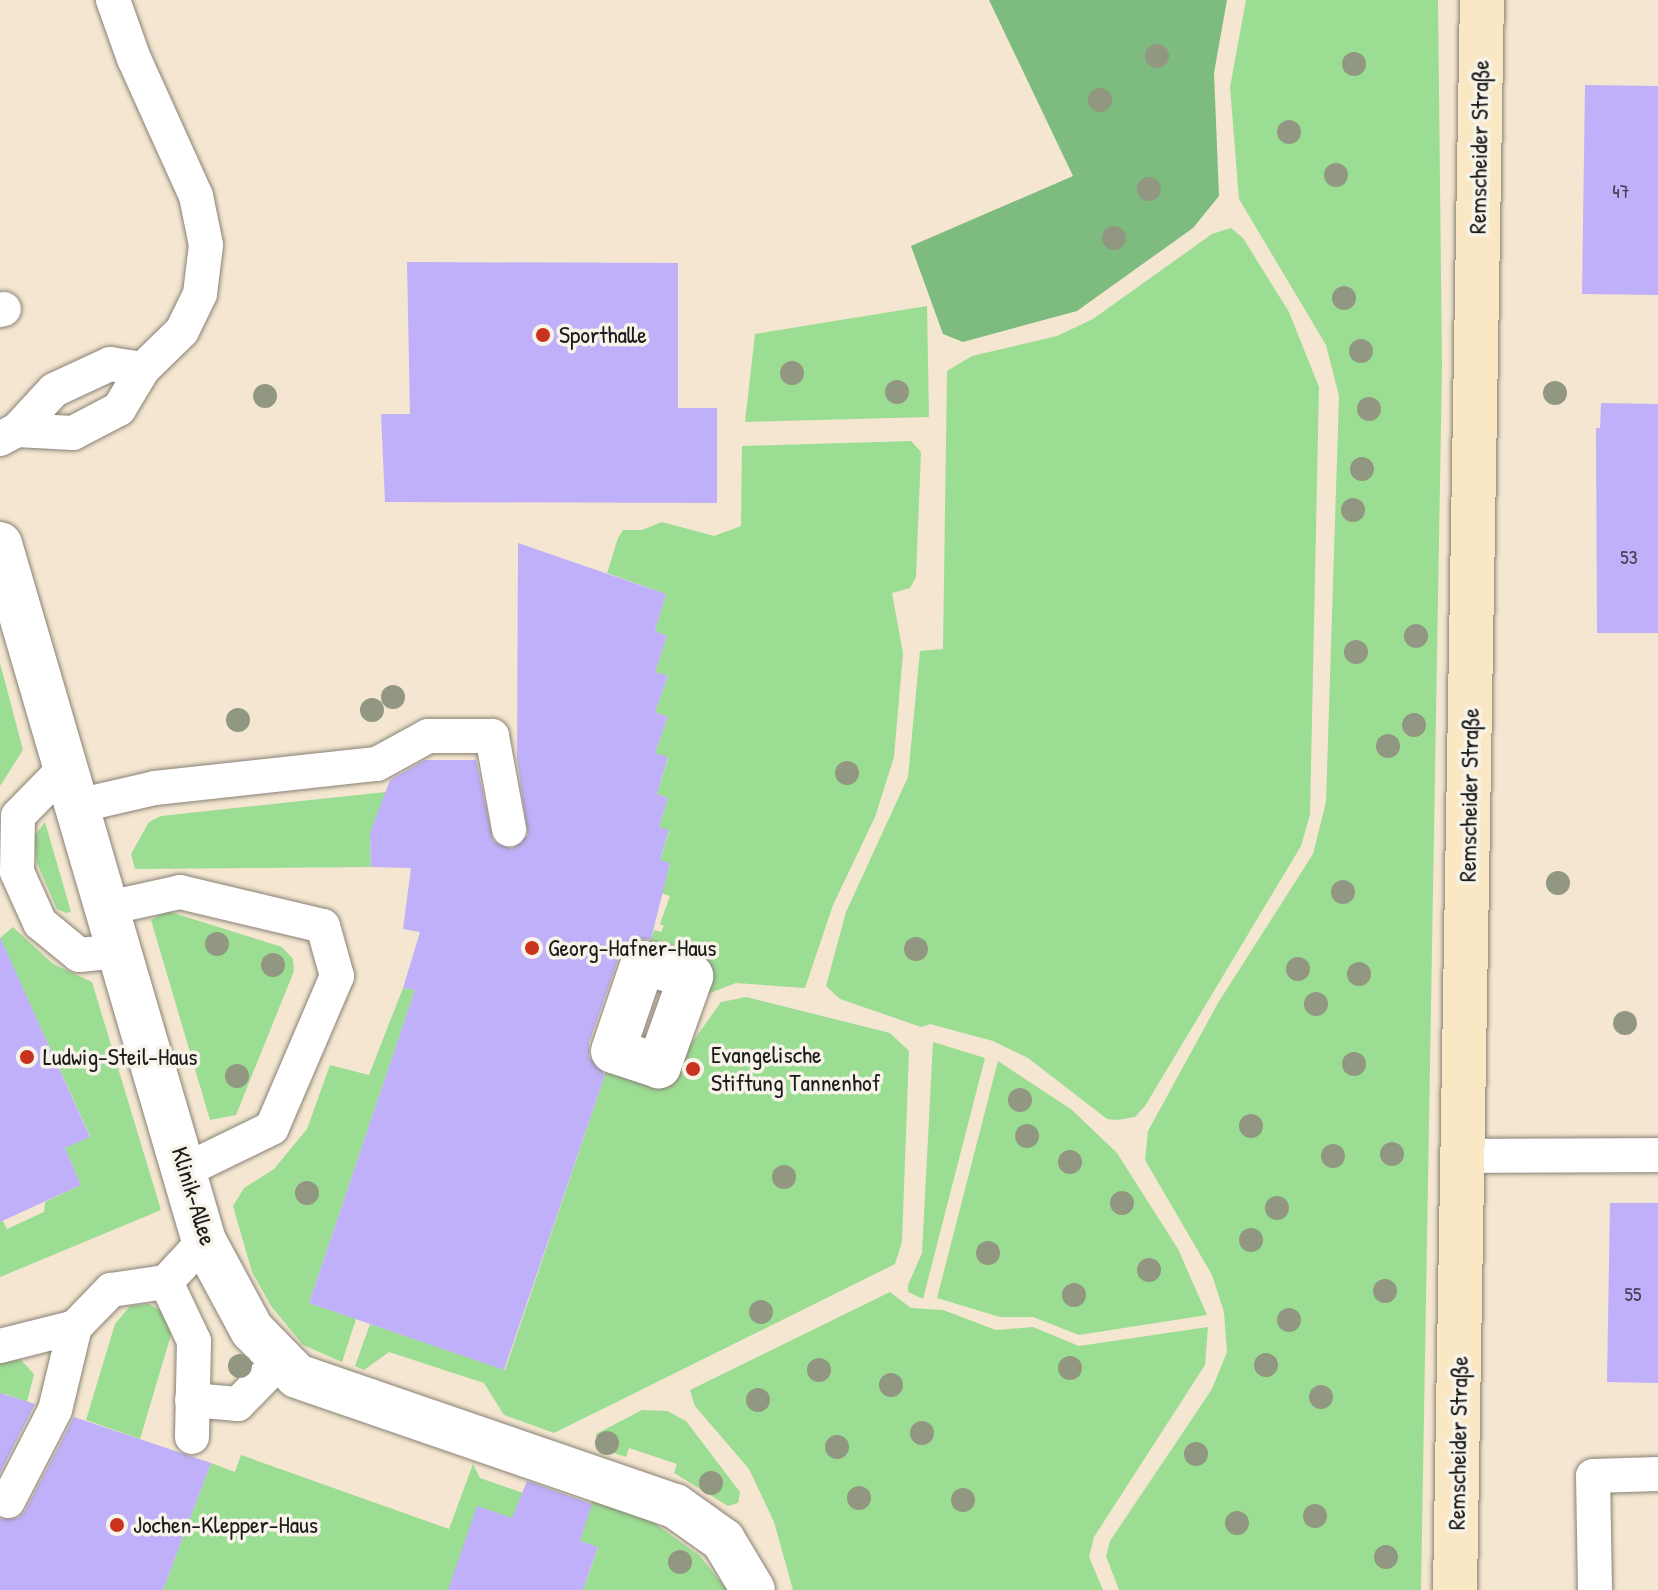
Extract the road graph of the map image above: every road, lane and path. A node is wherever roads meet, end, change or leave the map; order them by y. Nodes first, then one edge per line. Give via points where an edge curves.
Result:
1 (113, 0) edge
2 (1482, 0) edge
3 (143, 369) junction
4 (9, 435) edge
5 (2, 558) edge
6 (71, 787) junction
7 (509, 829) dead end
8 (108, 908) junction
9 (120, 951) junction
10 (1658, 1155) edge
11 (1464, 1156) junction
12 (186, 1170) junction
13 (204, 1241) junction
14 (166, 1282) junction
15 (75, 1327) junction
16 (0, 1346) edge
17 (281, 1360) junction
18 (192, 1400) junction
19 (192, 1437) dead end
20 (1658, 1474) edge
21 (8, 1501) dead end
22 (753, 1590) edge
23 (1455, 1590) edge
24 (1595, 1590) edge

1 - 3 lane via 196,196 206,245 200,294 188,319
2 - 11 main road, Remscheider Straße
3 - 4 lane via 110,364 54,390
3 - 4 lane via 119,409 73,433
5 - 6 street, Klinik-Allee
6 - 7 lane via 155,788 377,764 428,736 492,736
6 - 8 street, Klinik-Allee
6 - 9 lane via 18,816 17,872 40,923 79,955
8 - 9 street, Klinik-Allee
8 - 12 lane via 180,892 323,926 337,976 272,1128
9 - 12 street, Klinik-Allee
10 - 11 lane
11 - 23 main road, Remscheider Straße
12 - 13 street, Klinik-Allee
13 - 14 lane
13 - 17 street, Klinik-Allee via 252,1330
14 - 15 lane via 111,1290
14 - 18 lane via 194,1341
15 - 16 lane
15 - 21 lane via 55,1410
17 - 18 lane via 238,1404
17 - 22 street, Klinik-Allee via 297,1376 410,1428 675,1506 723,1540
18 - 19 lane
20 - 24 lane via 1593,1476

